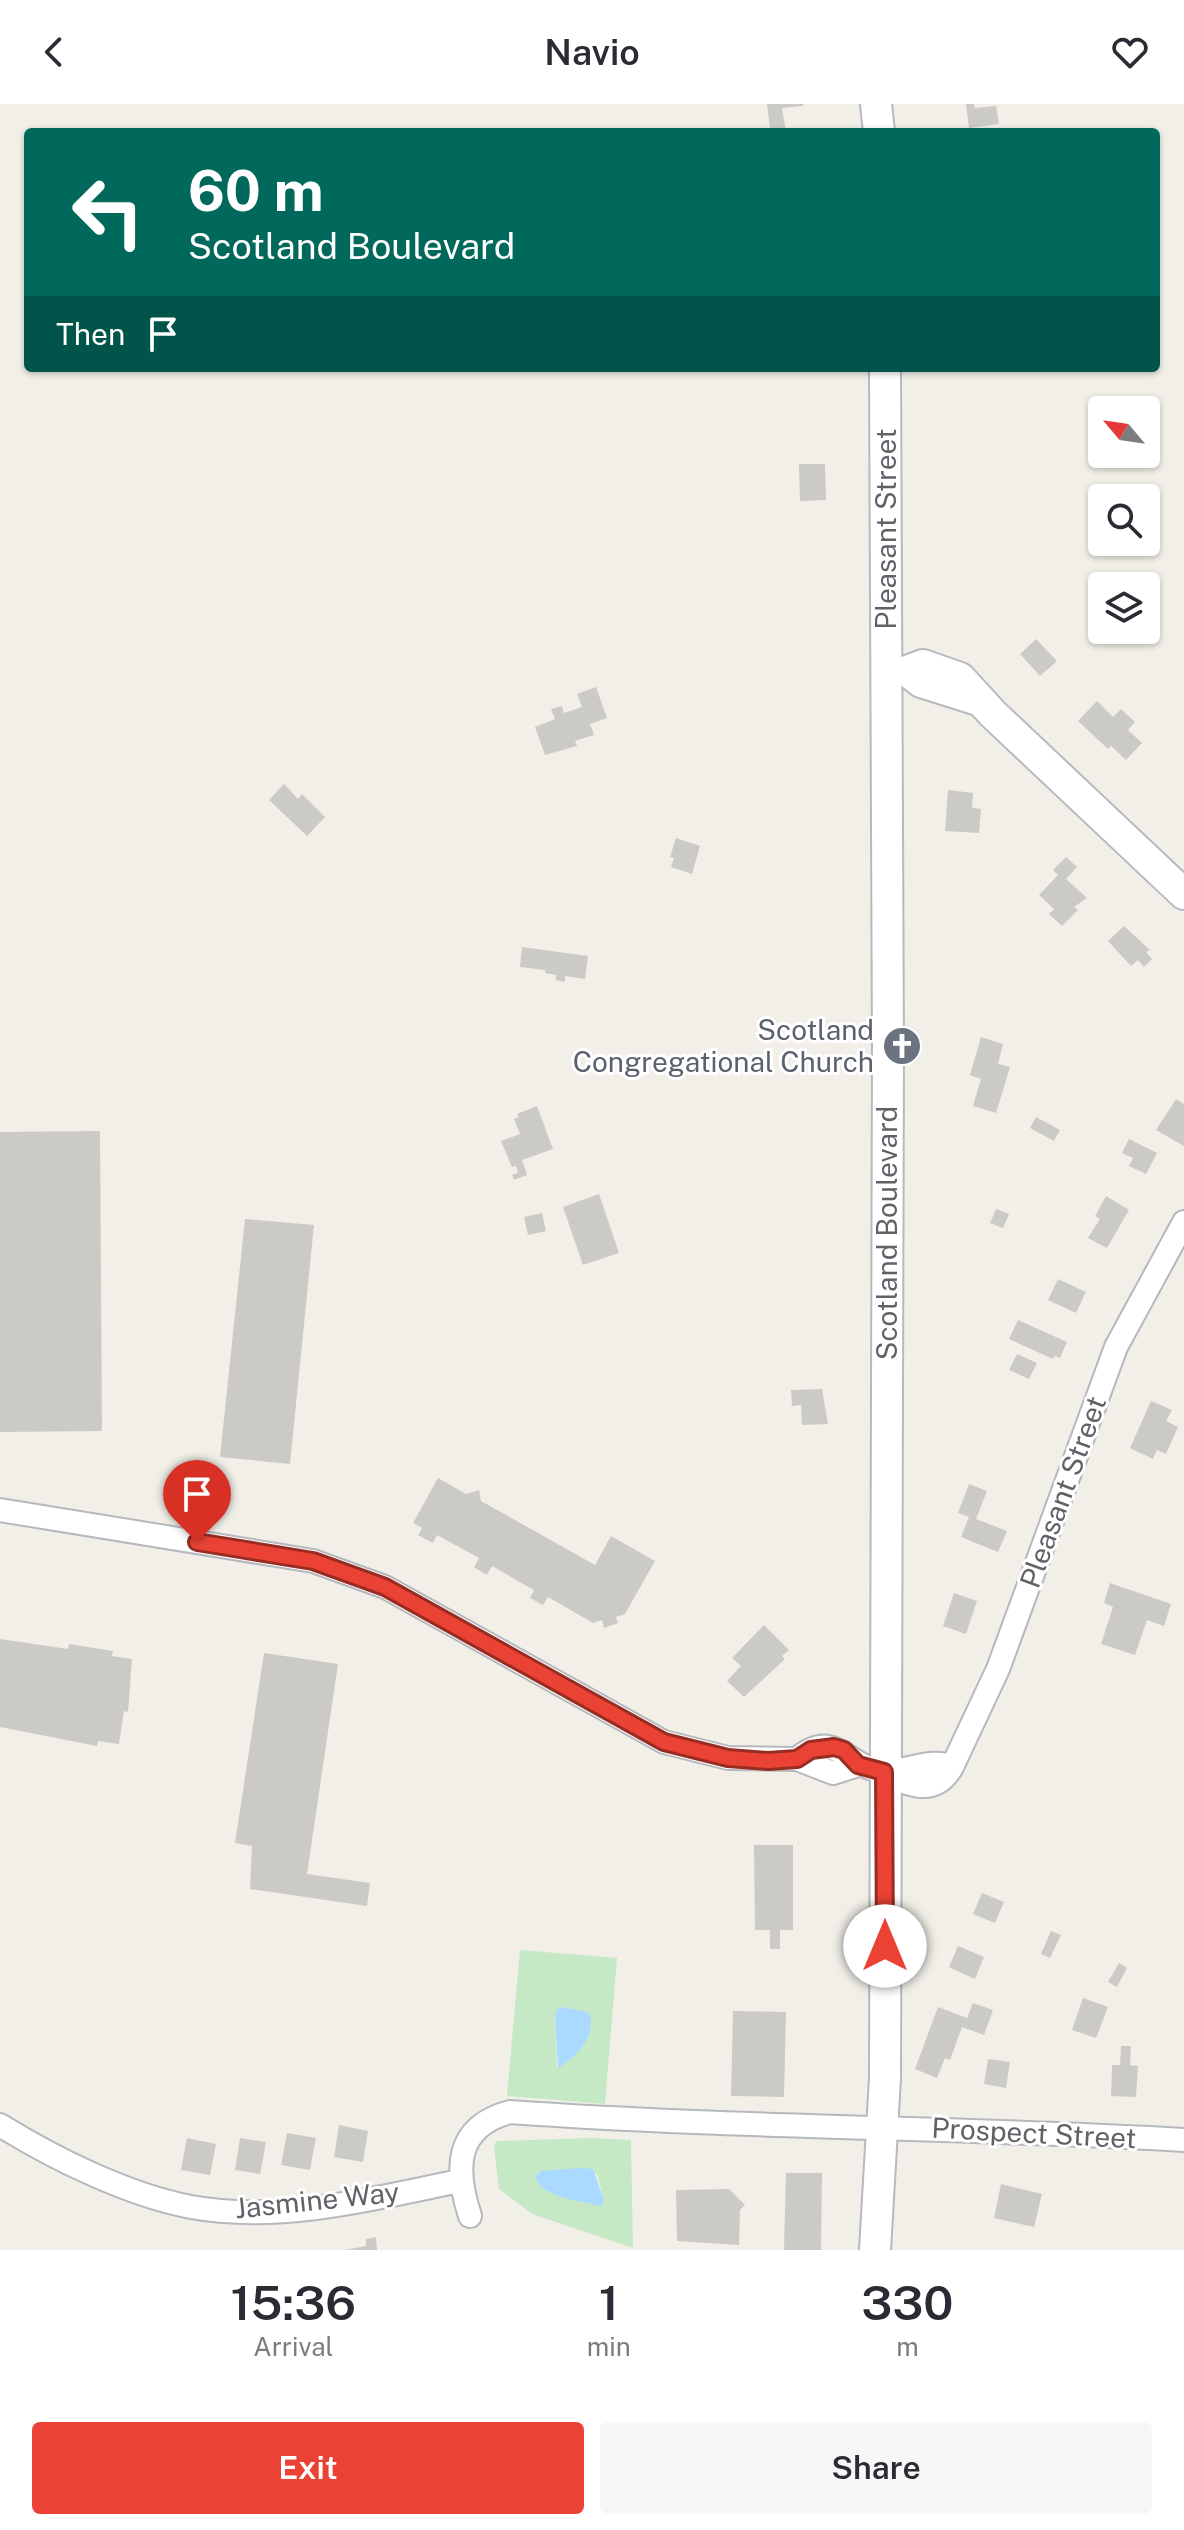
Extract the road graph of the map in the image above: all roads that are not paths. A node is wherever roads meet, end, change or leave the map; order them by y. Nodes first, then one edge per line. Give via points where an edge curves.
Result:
1 (876, 104) edge
2 (879, 128) edge
3 (885, 372) edge
4 (896, 669) junction
5 (1184, 894) edge
6 (1184, 1222) edge
7 (0, 1510) edge
8 (871, 1768) junction
9 (0, 2125) edge
10 (885, 2127) junction
11 (1184, 2140) edge
12 (459, 2181) junction
13 (470, 2216) dead end
14 (875, 2250) edge

1 - 2 main road
3 - 4 main road, Pleasant Street
4 - 5 main road, Pleasant Street via 923,665 947,671 969,687
4 - 8 main road, Scotland Boulevard
6 - 8 street, Pleasant Street via 1116,1347 998,1669 952,1767 922,1788
7 - 8 street via 313,1561 385,1587 664,1742 728,1758 797,1759 811,1750 834,1747
8 - 10 main road
9 - 12 street, Jasmine Way via 55,2157 190,2207 267,2211 381,2198
10 - 11 street, Prospect Street
10 - 12 street via 767,2127 510,2112 474,2133 465,2147
10 - 14 main road
12 - 13 street

